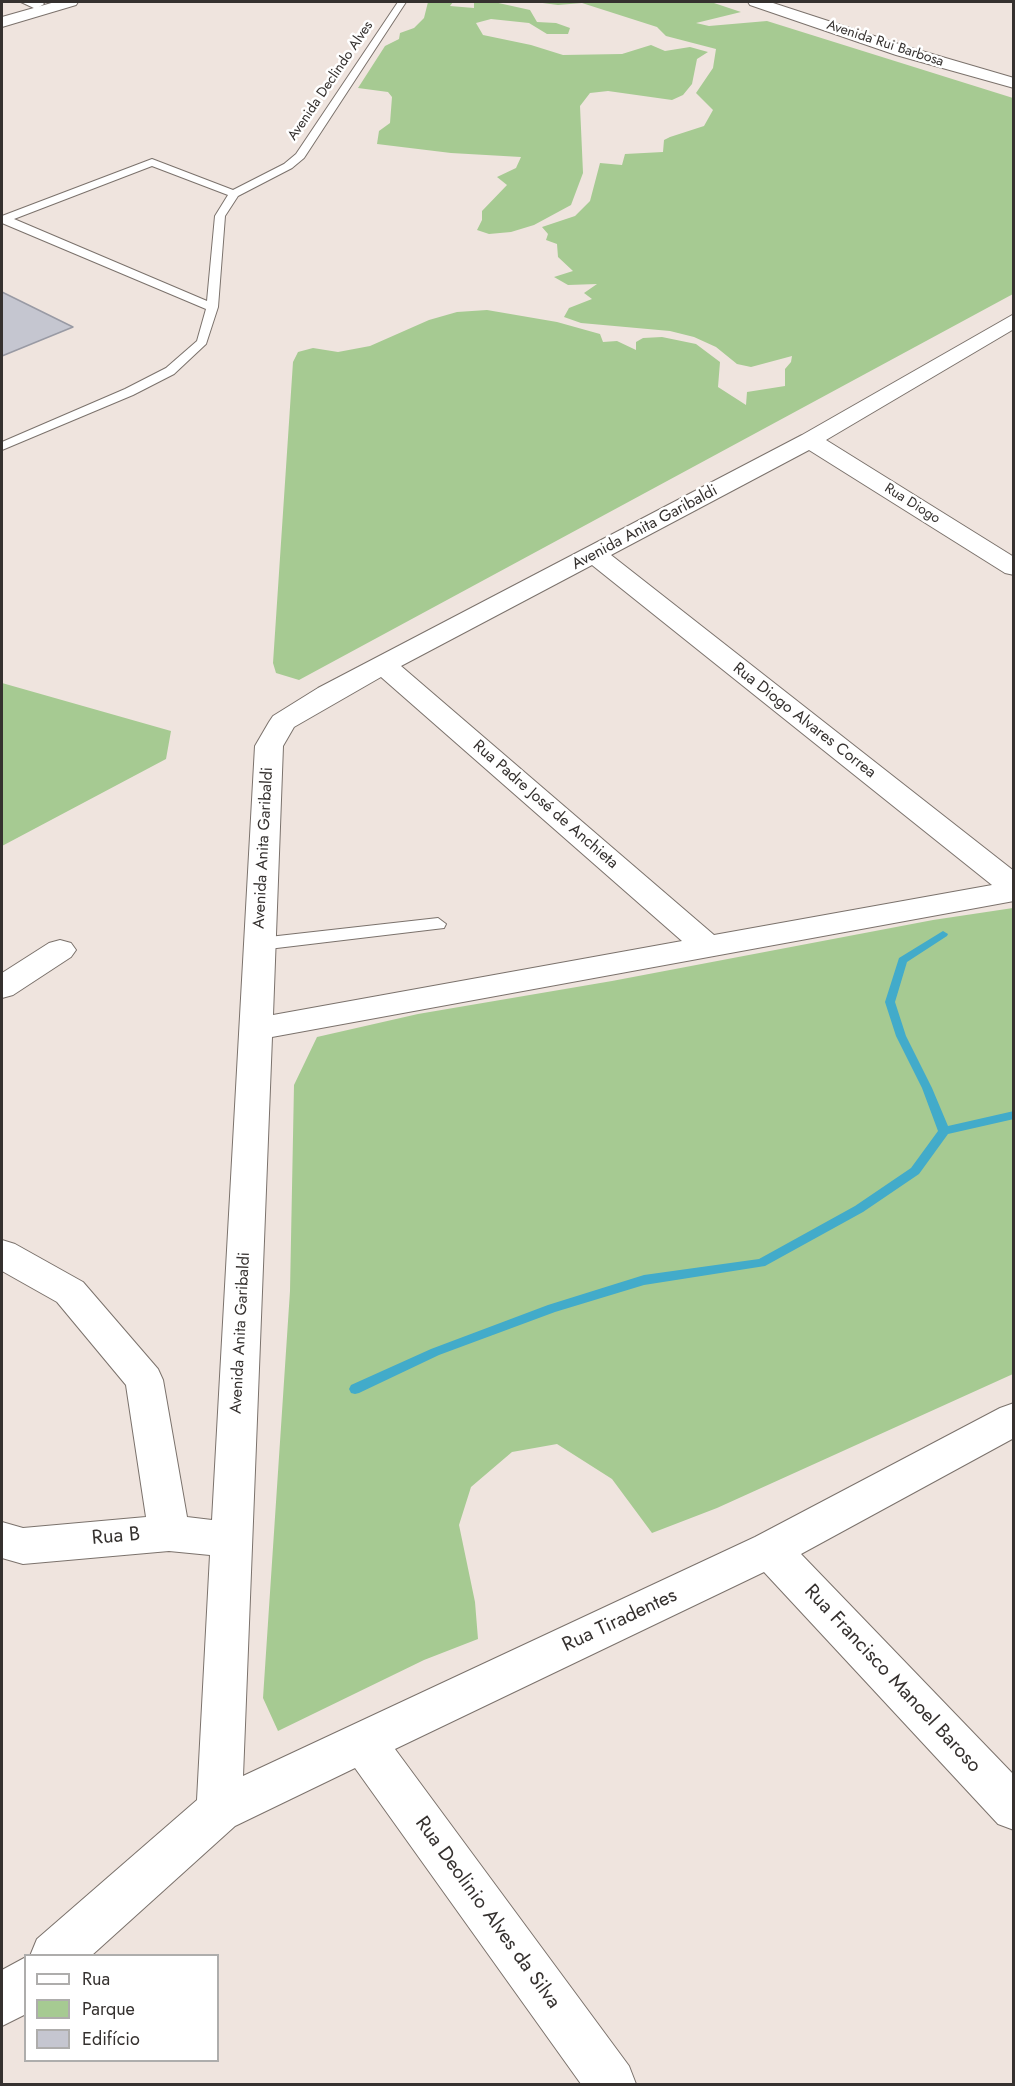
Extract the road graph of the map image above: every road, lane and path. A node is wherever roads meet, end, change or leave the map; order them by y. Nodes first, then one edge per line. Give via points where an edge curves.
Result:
1 (36, 2) edge
2 (70, 2) edge
3 (402, 2) edge
4 (756, 2) edge
5 (789, 2) edge
6 (2, 14) edge
7 (2, 22) edge
8 (1014, 72) edge
9 (1014, 84) edge
10 (234, 194) junction
11 (3, 220) edge
12 (212, 307) junction
13 (1008, 330) edge
14 (810, 440) junction
15 (2, 446) edge
16 (595, 555) junction
17 (1014, 567) edge
18 (384, 665) junction
19 (1014, 889) edge
20 (438, 924) dead end
21 (260, 944) junction
22 (706, 945) junction
23 (60, 950) dead end
24 (2, 987) edge
25 (255, 1029) junction
26 (2, 1254) edge
27 (1014, 1419) edge
28 (169, 1533) junction
29 (2, 1540) edge
30 (232, 1540) junction
31 (770, 1550) junction
32 (363, 1742) junction
33 (1014, 1808) edge
34 (219, 1810) junction
35 (56, 1954) edge
36 (24, 1983) edge
37 (2, 2002) edge
38 (611, 2085) edge

1 - 6 street
2 - 7 street
3 - 10 lane, Avenida Declindo Alves via 300,156
4 - 9 street, Avenida Rui Barbosa
5 - 8 street, Avenida Rui Barbosa
10 - 11 lane via 152,162
10 - 12 lane via 220,216
11 - 12 lane
12 - 15 lane via 202,342 170,371
13 - 14 street, Avenida Anita Garibaldi
14 - 16 street, Avenida Anita Garibaldi
14 - 17 street, Rua Diogo
16 - 18 street, Avenida Anita Garibaldi
16 - 19 street, Rua Diogo Alvares Correa
18 - 21 street, Avenida Anita Garibaldi via 283,722 269,746
18 - 22 street, Rua Padre José de Anchieta
19 - 22 street
20 - 21 lane
21 - 25 street, Avenida Anita Garibaldi
22 - 25 street
23 - 24 street
25 - 30 street, Avenida Anita Garibaldi
26 - 28 street via 70,1292 144,1380
27 - 31 street, Rua Tiradentes
28 - 29 street, Rua B via 23,1546
28 - 30 street, Rua B
30 - 34 street, Avenida Anita Garibaldi
31 - 32 street, Rua Tiradentes
31 - 33 street, Rua Francisco Manoel Baroso
32 - 34 street, Rua Tiradentes
32 - 38 street, Rua Deolinio Alves da Silva
34 - 35 street
36 - 37 street

